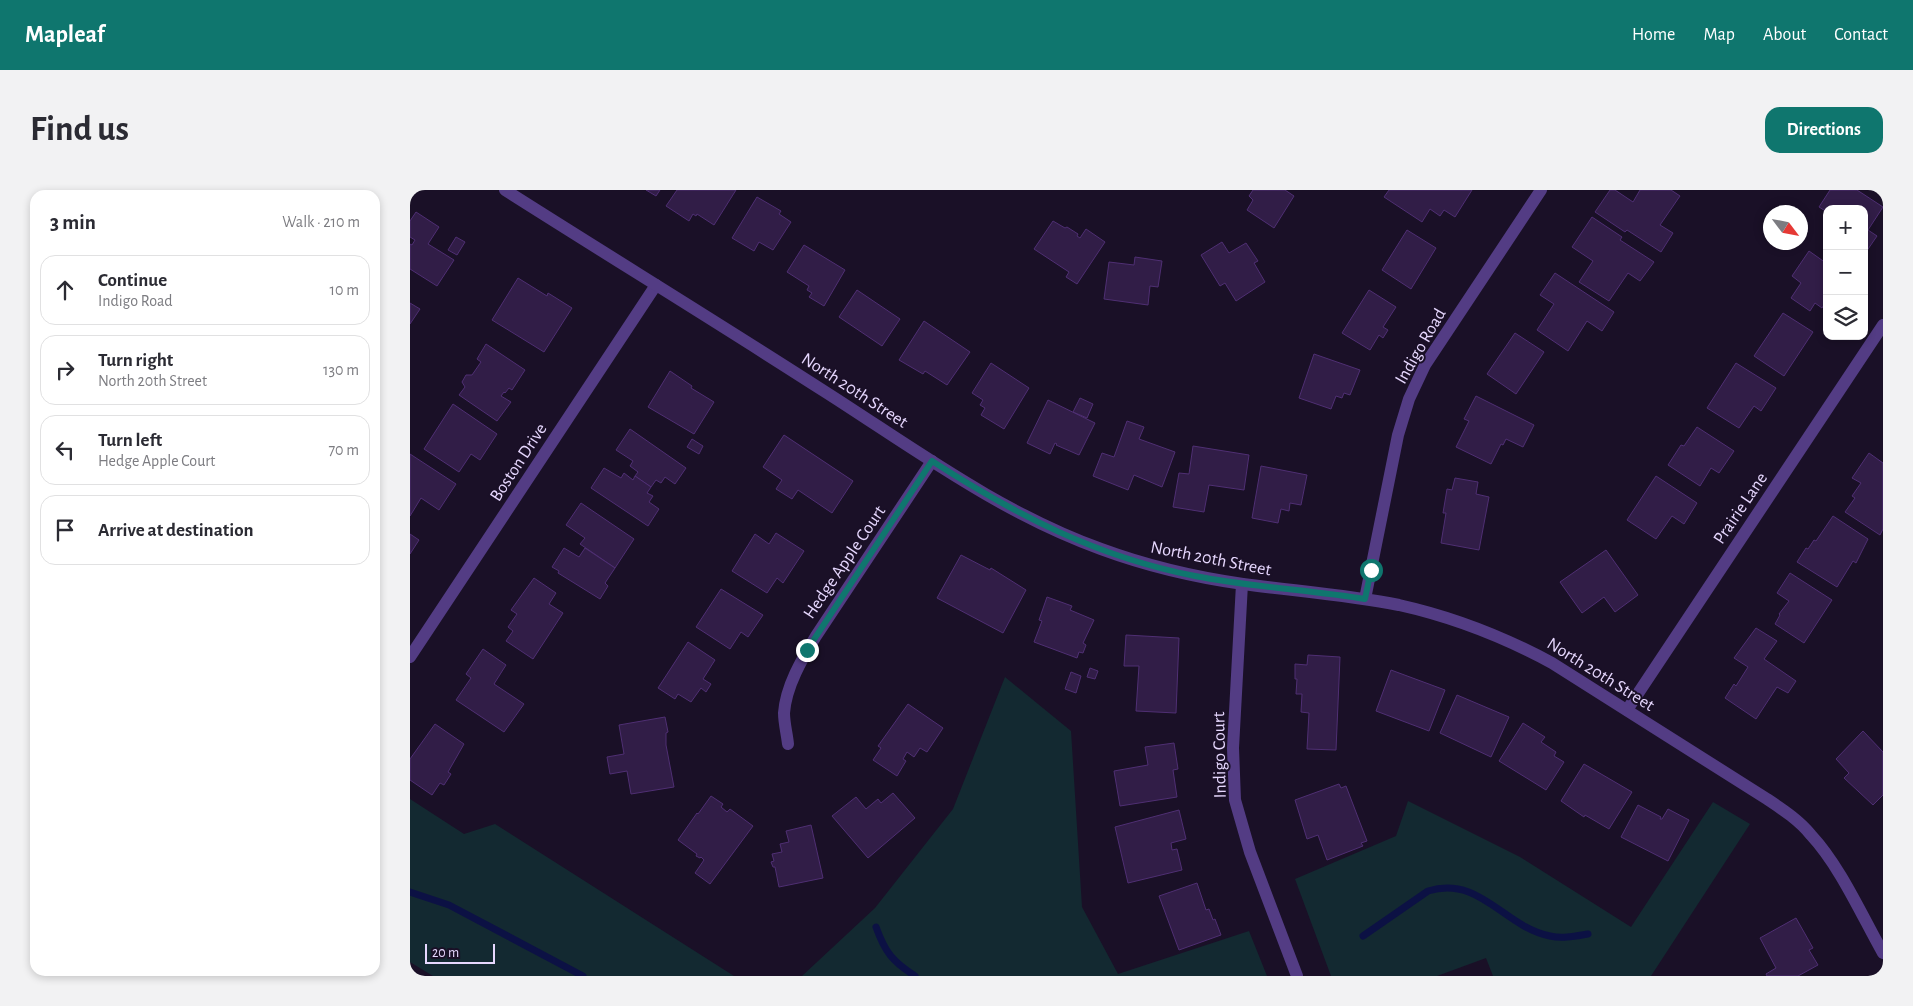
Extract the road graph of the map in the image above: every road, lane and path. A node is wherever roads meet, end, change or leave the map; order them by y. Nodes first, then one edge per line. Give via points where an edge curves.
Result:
1 (505, 190) edge
2 (1541, 190) edge
3 (656, 285) junction
4 (1883, 325) edge
5 (932, 461) junction
6 (1242, 584) junction
7 (1365, 599) junction
8 (410, 657) edge
9 (1627, 710) junction
10 (788, 744) dead end
11 (1883, 953) edge
12 (1297, 976) edge

1 - 3 street, North 20th Street
2 - 7 street, Indigo Road via 1425,365 1409,399 1398,435
3 - 5 street, North 20th Street
3 - 8 street, Boston Drive
4 - 9 street, Prairie Lane
5 - 6 street, North 20th Street via 1000,504 1074,539 1162,568
5 - 10 street, Hedge Apple Court via 800,662 784,713
6 - 7 street, North 20th Street
6 - 12 street, Indigo Court via 1233,748 1235,800 1250,852
7 - 9 street, North 20th Street via 1441,616 1495,635 1552,663
9 - 11 street, North 20th Street via 1767,798 1800,823 1831,863

